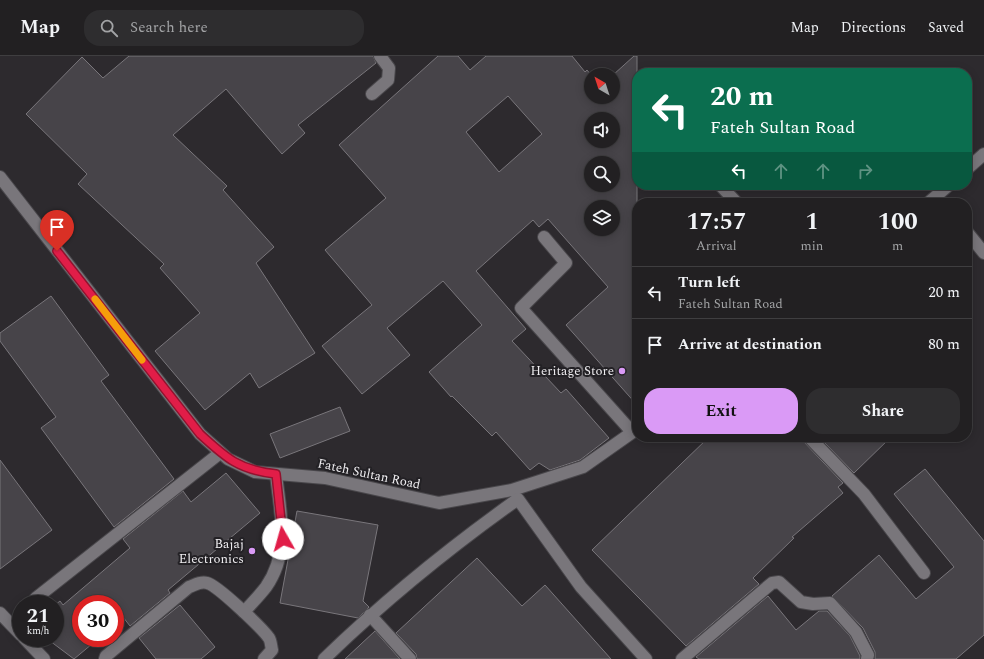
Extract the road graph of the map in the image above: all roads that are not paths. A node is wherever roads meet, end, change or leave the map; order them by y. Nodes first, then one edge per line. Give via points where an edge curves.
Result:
1 (380, 56) edge
2 (372, 94) dead end
3 (984, 154) edge
4 (972, 165) edge
5 (0, 177) edge
6 (725, 190) edge
7 (732, 198) edge
8 (544, 236) dead end
9 (972, 238) edge
10 (984, 253) edge
11 (632, 429) edge
12 (632, 432) edge
13 (814, 442) edge
14 (220, 453) junction
15 (276, 474) junction
16 (515, 495) junction
17 (924, 573) dead end
18 (40, 595) edge
19 (244, 612) junction
20 (0, 613) edge
21 (370, 615) junction
22 (12, 626) edge
23 (33, 647) edge
24 (44, 659) edge
25 (105, 659) edge
26 (264, 659) edge
27 (324, 659) edge
28 (410, 659) edge
29 (646, 659) edge
30 (682, 659) edge
31 (867, 659) edge

1 - 2 street via 389,68 388,80
3 - 4 street
5 - 14 street, Fateh Sultan Road via 200,434
6 - 7 street
8 - 11 street via 566,263 521,308
9 - 10 street
12 - 16 street, Fateh Sultan Road via 583,467
13 - 17 street via 864,494
14 - 15 street, Fateh Sultan Road via 255,472
14 - 18 street
15 - 16 street, Fateh Sultan Road via 325,478 439,503
15 - 19 street via 283,539 279,558 266,586
16 - 21 street
16 - 29 street via 581,588
19 - 25 street via 208,583 200,582 189,587
19 - 26 street via 270,640 272,650
20 - 22 street
21 - 27 street
21 - 28 street
23 - 24 street
30 - 31 street via 772,583 779,582 801,602 830,603 856,632 868,655

